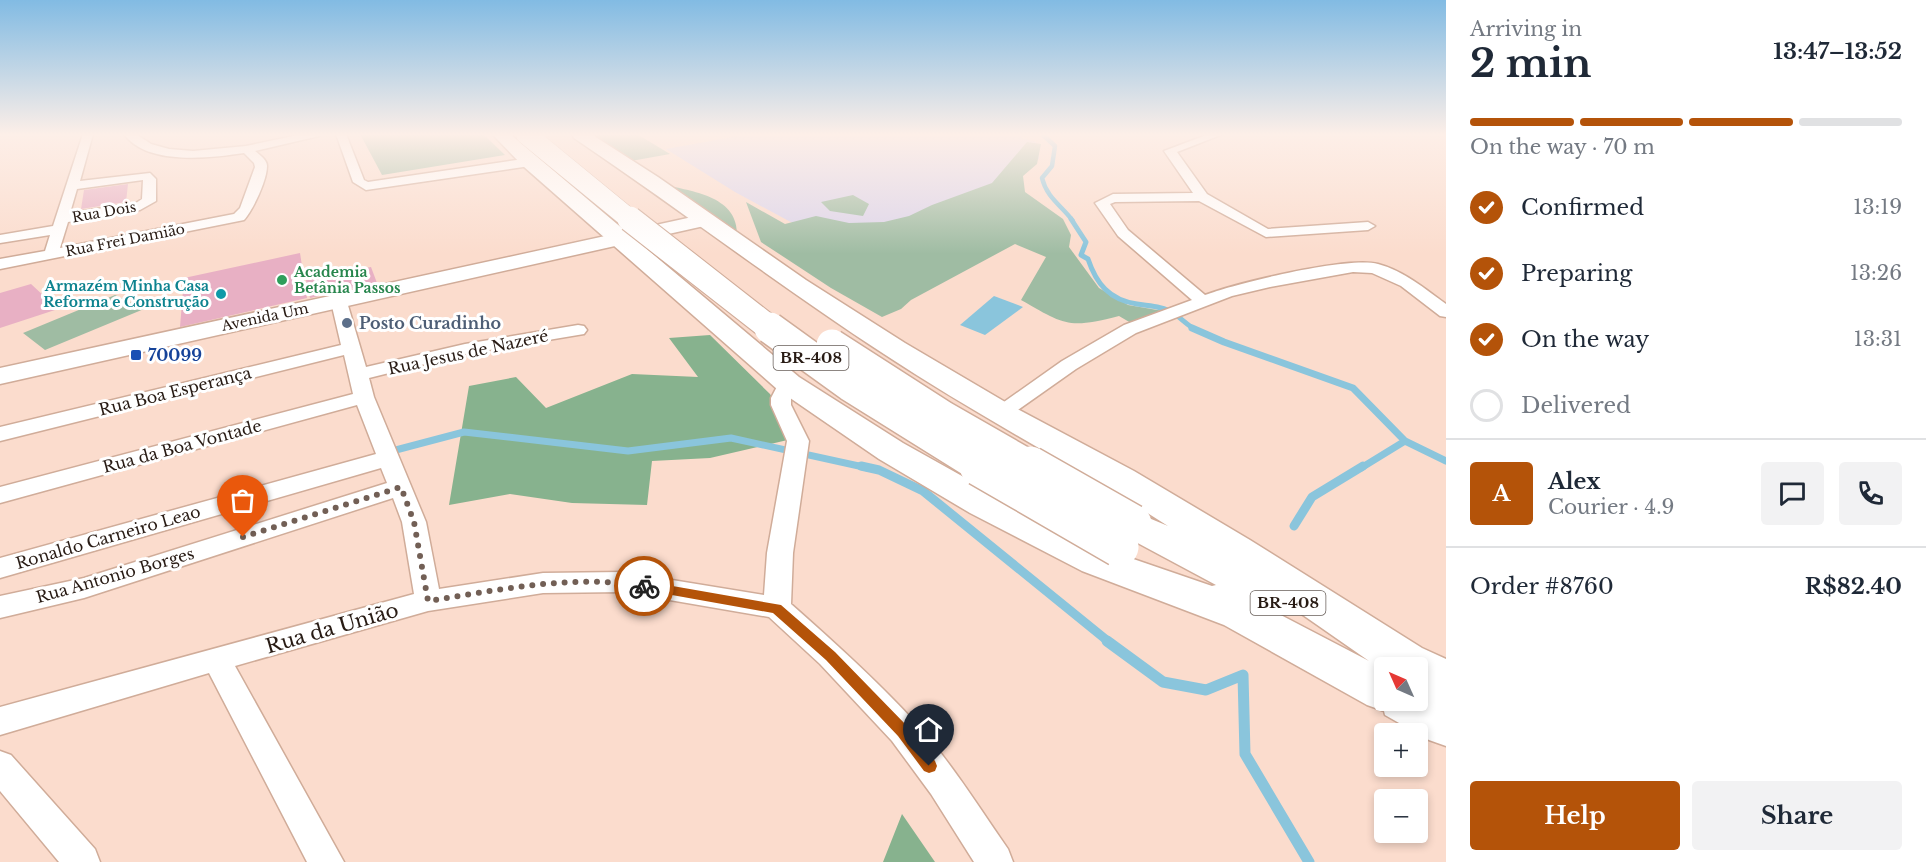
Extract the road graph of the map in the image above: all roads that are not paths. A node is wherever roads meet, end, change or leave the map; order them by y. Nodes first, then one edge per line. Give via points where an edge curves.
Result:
1 (76, 174) edge
2 (258, 174) edge
3 (355, 174) edge
4 (447, 174) edge
5 (545, 174) edge
6 (575, 174) edge
7 (603, 174) edge
8 (639, 174) edge
9 (1186, 174) edge
10 (72, 186) junction
11 (1202, 196) junction
12 (706, 220) junction
13 (61, 224) junction
14 (1368, 226) dead end
15 (0, 239) edge
16 (622, 239) junction
17 (51, 254) junction
18 (0, 264) edge
19 (1203, 301) junction
20 (339, 302) junction
21 (1446, 312) edge
22 (578, 330) dead end
23 (350, 348) junction
24 (358, 375) junction
25 (0, 376) edge
26 (788, 383) junction
27 (364, 397) junction
28 (1001, 413) junction
29 (0, 434) edge
30 (389, 458) junction
31 (401, 487) junction
32 (0, 495) edge
33 (1126, 535) junction
34 (0, 568) edge
35 (428, 601) junction
36 (0, 607) edge
37 (777, 608) junction
38 (1236, 612) junction
39 (217, 660) junction
40 (1374, 664) edge
41 (1374, 671) edge
42 (1374, 674) edge
43 (1446, 680) edge
44 (1428, 682) edge
45 (1428, 709) edge
46 (0, 721) edge
47 (1446, 724) edge
48 (0, 766) edge
49 (82, 862) edge
50 (326, 862) edge
51 (995, 862) edge

1 - 10 street
2 - 17 street, Rua Frei Damião via 242,216
3 - 4 street via 362,185
5 - 16 highway
6 - 33 highway, BR-408, bridge via 676,257 813,359 925,434
7 - 33 highway, BR-408, bridge via 836,348
8 - 12 highway
9 - 11 street
10 - 13 street
10 - 13 street, Rua Dois via 147,176 150,196 140,206
11 - 14 street via 1266,233
11 - 19 street via 1113,198 1102,203 1129,239
12 - 16 street, Avenida Um
12 - 28 highway via 868,332
13 - 15 street
13 - 17 street
16 - 20 street, Avenida Um
16 - 26 highway
17 - 18 street, Rua Frei Damião
19 - 21 street via 1270,282 1364,266 1397,276
19 - 28 street via 1118,335
20 - 23 street
20 - 25 street, Avenida Um
22 - 24 street, Rua Jesus de Nazeré via 465,349
23 - 24 street
23 - 29 street, Rua Boa Esperança
24 - 27 street
26 - 37 street via 782,405 798,441 780,553
26 - 38 highway via 891,452 1021,524 1096,561
27 - 30 street
27 - 32 street, Rua da Boa Vontade
28 - 40 highway via 1121,479 1245,556
30 - 31 street
30 - 34 street, Ronaldo Carneiro Leao
31 - 35 street via 414,522
31 - 36 street, Rua Antonio Borges via 84,588
33 - 38 highway, BR-408
33 - 41 highway, BR-408
35 - 37 street, Rua da União via 543,583 623,582
35 - 39 street, Rua da União
37 - 51 street via 903,731
38 - 42 highway, BR-408
39 - 46 street, Rua da União
39 - 50 street
43 - 44 highway, BR-408
45 - 47 highway, BR-408
48 - 49 street

